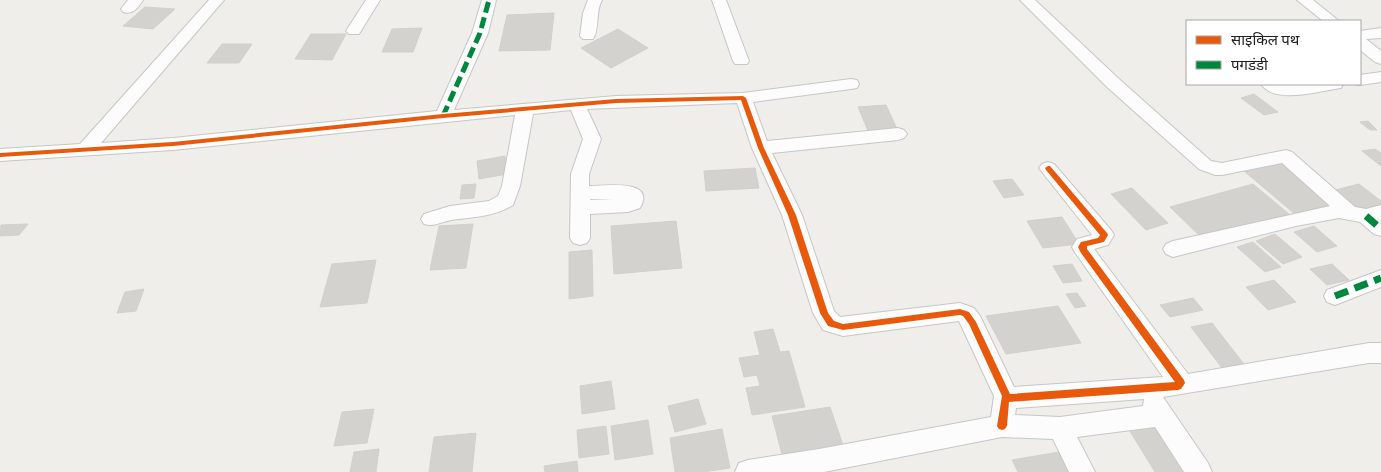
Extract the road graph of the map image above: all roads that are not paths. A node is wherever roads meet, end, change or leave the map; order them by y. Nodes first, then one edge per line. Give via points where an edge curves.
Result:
1 (217, 0) edge
2 (373, 0) edge
3 (488, 0) edge
4 (595, 0) edge
5 (719, 0) edge
6 (1027, 0) edge
7 (1304, 0) edge
8 (1331, 20) edge
9 (354, 31) dead end
10 (1381, 33) edge
11 (588, 36) dead end
12 (1362, 44) edge
13 (1381, 59) edge
14 (741, 61) dead end
15 (1381, 77) edge
16 (1361, 80) edge
17 (851, 84) dead end
18 (1271, 85) edge
19 (1328, 85) edge
20 (743, 98) junction
21 (578, 104) junction
22 (525, 109) junction
23 (442, 116) junction
24 (898, 134) dead end
25 (761, 148) junction
26 (85, 150) junction
27 (0, 155) edge
28 (1048, 168) dead end
29 (1365, 213) edge
30 (431, 219) dead end
31 (1381, 229) edge
32 (580, 238) dead end
33 (1173, 249) dead end
34 (1381, 278) edge
35 (1335, 296) dead end
36 (1381, 352) edge
37 (1181, 385) junction
38 (1144, 390) junction
39 (1007, 398) junction
40 (1161, 416) junction
41 (1002, 426) junction
42 (1060, 428) junction
43 (821, 467) edge
44 (748, 472) edge
45 (1082, 472) edge
46 (1199, 472) edge

1 - 26 street
2 - 9 street
3 - 23 street via 480,33
4 - 11 street via 589,11
5 - 14 street
6 - 29 street via 1118,88 1205,165 1222,169 1284,156
7 - 8 street
10 - 12 street
12 - 13 street
15 - 16 street
17 - 20 street
18 - 19 street via 1288,91
20 - 21 street
20 - 25 street
21 - 22 street
21 - 32 street via 592,140 582,168
22 - 23 street
22 - 30 street via 506,200 494,206 446,212
23 - 26 street via 312,131
24 - 25 street
25 - 39 street via 792,215 828,322 843,327 960,312 966,314
26 - 27 street
28 - 37 street via 1104,235 1101,240 1082,246 1084,251
29 - 31 street
29 - 33 street via 1296,219
34 - 35 street
36 - 37 street
37 - 38 street
38 - 39 street
38 - 40 street
39 - 41 street
40 - 42 street
40 - 46 street
41 - 42 street
41 - 43 street
42 - 45 street
43 - 44 street

